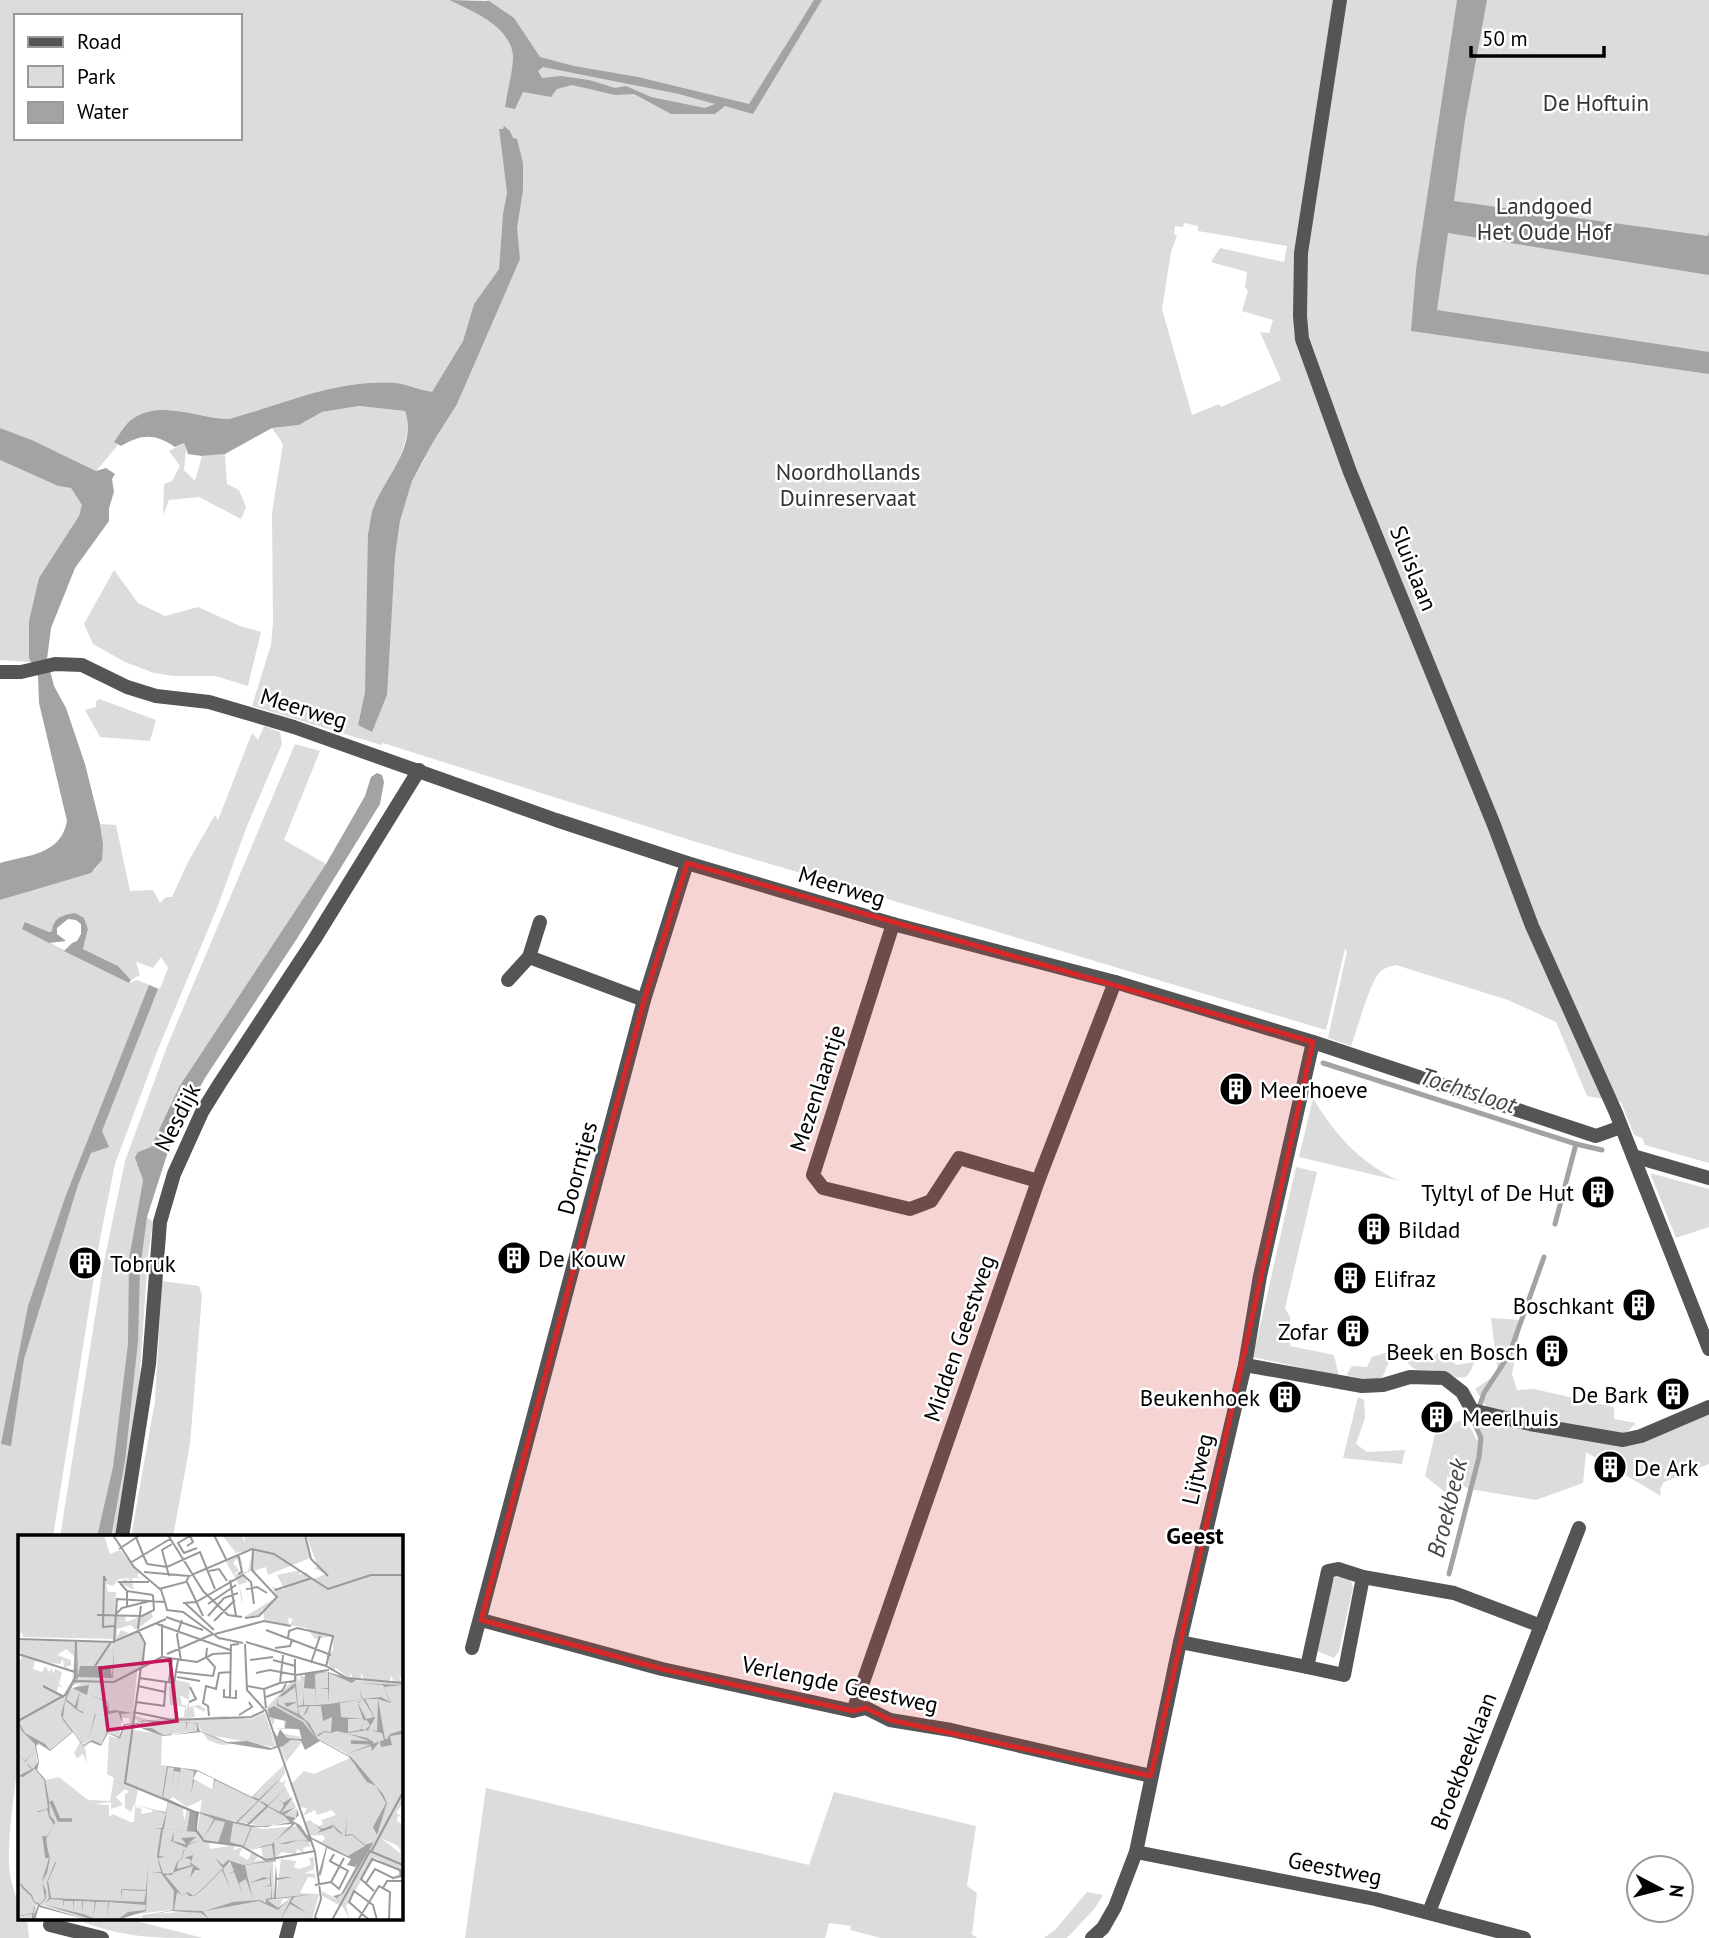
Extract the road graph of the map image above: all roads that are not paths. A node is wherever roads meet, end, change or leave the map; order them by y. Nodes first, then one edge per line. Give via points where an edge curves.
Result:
1 (1340, 0) edge
2 (0, 671) edge
3 (419, 770) junction
4 (687, 863) junction
5 (540, 922) dead end
6 (893, 925) junction
7 (529, 957) junction
8 (508, 980) dead end
9 (1115, 982) junction
10 (644, 1000) junction
11 (1313, 1042) junction
12 (1621, 1127) junction
13 (1633, 1156) junction
14 (1709, 1178) edge
15 (1038, 1181) junction
16 (1709, 1349) edge
17 (1245, 1365) junction
18 (1709, 1407) edge
19 (1579, 1528) dead end
20 (122, 1535) edge
21 (1363, 1577) junction
22 (481, 1620) junction
23 (1541, 1626) junction
24 (1180, 1643) junction
25 (472, 1648) dead end
26 (1307, 1667) junction
27 (853, 1711) junction
28 (1151, 1776) junction
29 (1136, 1852) junction
30 (1429, 1912) junction
31 (291, 1920) edge
32 (50, 1927) edge
33 (102, 1938) edge
34 (286, 1938) edge
35 (1092, 1938) edge
36 (1524, 1938) edge

1 - 12 street, Sluislaan via 1301,253 1302,339 1342,451 1532,926
2 - 3 street, Meerweg via 82,665 143,692 209,702
3 - 4 street, Meerweg
3 - 20 street, Nesdijk via 202,1112 174,1174 160,1222 149,1364
4 - 6 street, Meerweg
4 - 10 street, Doorntjes
5 - 7 street
6 - 9 street, Meerweg
6 - 15 street, Mezenlaantje via 813,1175 823,1188 910,1209 931,1201 959,1158
7 - 8 street
7 - 10 street
9 - 11 street, Meerweg
9 - 15 street, Midden Geestweg
10 - 22 street, Doorntjes
11 - 12 street, Meerweg via 1596,1136
11 - 17 street, Lijtweg via 1260,1276
12 - 13 street, Sluislaan
13 - 14 street
13 - 16 street, Sluislaan
15 - 27 street, Midden Geestweg
17 - 18 street via 1362,1386 1410,1377 1444,1378 1478,1412 1623,1440
17 - 24 street, Lijtweg
19 - 23 street, Broekbeeklaan
21 - 23 street via 1454,1592
21 - 26 street via 1338,1569 1328,1571
21 - 26 street via 1344,1675
22 - 25 street, Doorntjes
22 - 27 street, Verlengde Geestweg via 662,1669
23 - 30 street, Broekbeeklaan
24 - 26 street
24 - 28 street, Lijtweg
27 - 28 street, Verlengde Geestweg via 866,1708 890,1720
28 - 29 street, Lijtweg
29 - 30 street, Geestweg
29 - 35 street, Lijtweg via 1115,1907
30 - 36 street, Geestweg
31 - 34 street
32 - 33 street

